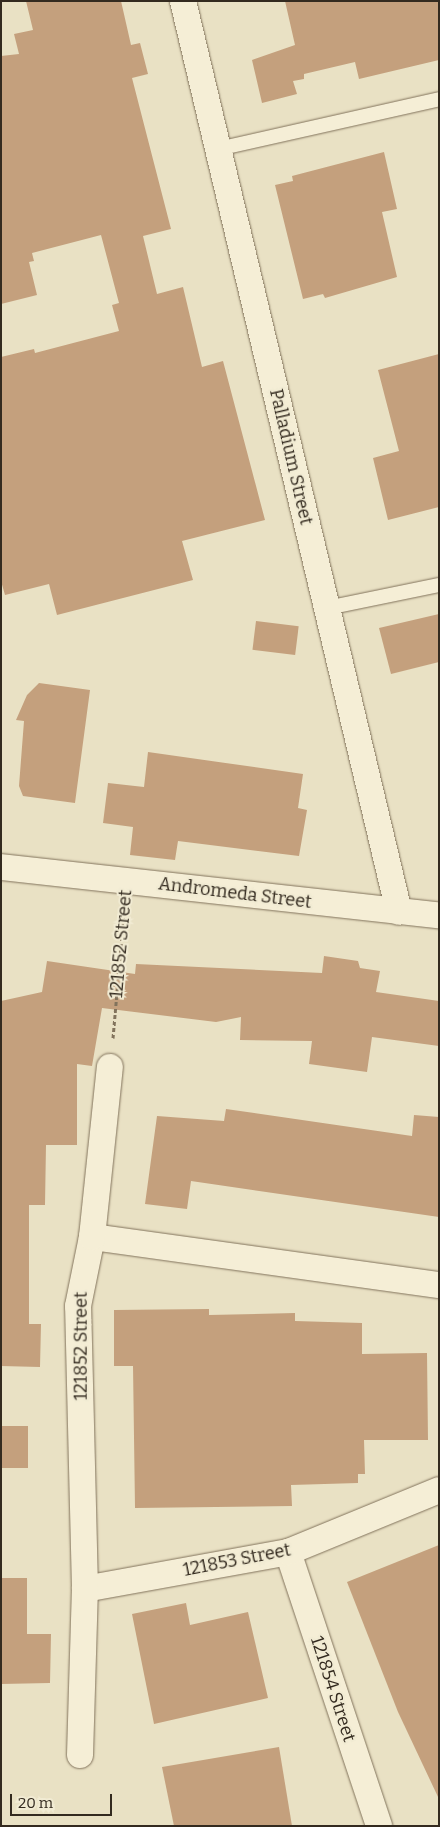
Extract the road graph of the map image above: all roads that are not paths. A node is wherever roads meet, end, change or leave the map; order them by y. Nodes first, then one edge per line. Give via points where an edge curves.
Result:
1 (183, 1) edge
2 (439, 99) edge
3 (218, 149) junction
4 (439, 585) edge
5 (326, 608) junction
6 (1, 867) edge
7 (399, 912) junction
8 (439, 915) edge
9 (110, 1067) road end
10 (92, 1237) junction
11 (439, 1285) edge
12 (439, 1490) edge
13 (288, 1552) junction
14 (85, 1590) junction
15 (80, 1755) dead end
16 (379, 1826) edge

1 - 3 street, Palladium Street
2 - 3 lane
3 - 5 street, Palladium Street
4 - 5 lane
5 - 7 street, Palladium Street
6 - 7 street, Andromeda Street
7 - 8 street, Andromeda Street
9 - 10 street, 121852 Street
10 - 11 street
10 - 14 street, 121852 Street via 78,1306
12 - 13 street, 121853 Street
13 - 14 street, 121853 Street
13 - 16 street, 121854 Street
14 - 15 street, 121852 Street

